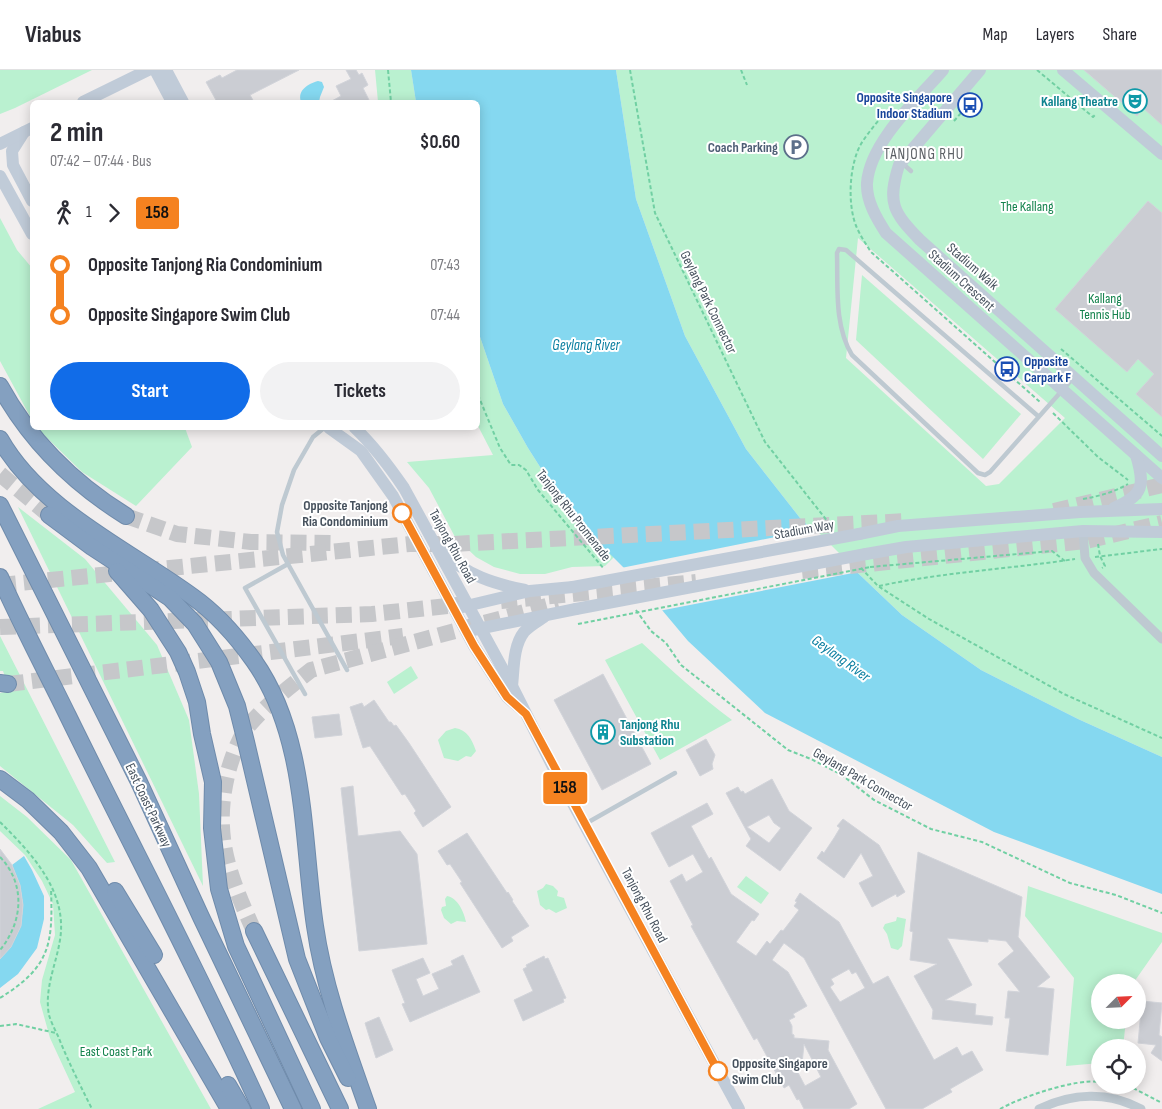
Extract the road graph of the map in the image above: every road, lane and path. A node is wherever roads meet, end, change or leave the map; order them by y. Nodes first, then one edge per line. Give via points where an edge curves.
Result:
1 (148, 70) edge
2 (155, 70) edge
3 (166, 70) edge
4 (388, 70) edge
5 (630, 70) edge
6 (741, 70) edge
7 (943, 70) edge
8 (980, 70) edge
9 (1037, 70) edge
10 (1063, 70) edge
11 (747, 86) dead end
12 (974, 98) dead end
13 (87, 100) edge
14 (171, 100) edge
15 (182, 100) edge
16 (391, 100) edge
17 (1078, 105) dead end
18 (948, 127) dead end
19 (28, 130) edge
20 (0, 144) edge
21 (1162, 154) edge
22 (901, 162) junction
23 (911, 171) dead end
24 (0, 176) edge
25 (30, 197) edge
26 (30, 230) edge
27 (1057, 344) dead end
28 (1074, 377) junction
29 (0, 386) edge
30 (1062, 390) junction
31 (480, 401) edge
32 (1046, 407) junction
33 (1038, 416) junction
34 (322, 430) edge
35 (332, 430) edge
36 (357, 430) edge
37 (1162, 436) edge
38 (0, 439) edge
39 (1136, 455) junction
40 (1162, 456) edge
41 (1162, 478) edge
42 (1131, 482) dead end
43 (0, 504) edge
44 (1162, 509) edge
45 (1110, 510) junction
46 (49, 515) tunnel mouth
47 (126, 516) tunnel mouth
48 (826, 519) dead end
49 (1089, 531) junction
50 (1162, 532) edge
51 (434, 543) junction
52 (92, 547) junction
53 (1162, 549) edge
54 (1100, 556) junction
55 (1085, 558) junction
56 (1064, 561) junction
57 (288, 564) junction
58 (607, 573) dead end
59 (1094, 573) junction
60 (0, 576) edge
61 (530, 591) junction
62 (0, 598) edge
63 (468, 606) junction
64 (633, 607) dead end
65 (454, 609) junction
66 (16, 612) junction
67 (548, 614) junction
68 (578, 624) dead end
69 (479, 628) junction
70 (466, 632) junction
71 (1162, 639) edge
72 (347, 670) dead end
73 (512, 686) junction
74 (305, 694) dead end
75 (526, 714) junction
76 (1162, 738) edge
77 (675, 773) dead end
78 (0, 779) edge
79 (0, 822) edge
80 (585, 824) junction
81 (0, 857) edge
82 (89, 868) junction
83 (51, 887) junction
84 (1162, 913) edge
85 (254, 931) tunnel mouth
86 (0, 950) edge
87 (0, 998) edge
88 (0, 1026) edge
89 (56, 1033) junction
90 (1091, 1081) edge
91 (1144, 1094) edge
92 (1162, 1104) edge
93 (92, 1109) edge
94 (229, 1109) edge
95 (242, 1109) edge
96 (261, 1109) edge
97 (292, 1109) edge
98 (312, 1109) edge
99 (340, 1109) edge
100 (363, 1109) edge
101 (368, 1109) edge
102 (740, 1109) edge
103 (1000, 1109) edge
104 (1039, 1109) edge
105 (1141, 1109) edge

1 - 13 street
2 - 14 street
3 - 15 street
4 - 16 path
5 - 48 path, Geylang Park Connector via 655,212 765,442
6 - 11 path
7 - 30 street, Stadium Crescent via 892,128 877,151 867,185 875,215 886,233
8 - 22 street, Stadium Walk
9 - 17 path
10 - 21 street
12 - 18 path
19 - 20 street
19 - 25 street via 12,151 13,165
22 - 23 lane
22 - 28 street, Stadium Walk via 892,184 892,200 906,226
24 - 26 street
27 - 37 path
28 - 30 lane
28 - 40 street, Stadium Walk
29 - 47 highway via 33,437 51,457 86,489
30 - 32 lane
30 - 39 street, Stadium Crescent
31 - 58 path, Tanjong Rhu Promenade via 500,448 512,465 526,470 538,490
32 - 33 lane
32 - 42 path via 1098,457
33 - 33 lane via 846,250 839,249 840,324 846,346 978,473 985,475 990,472
34 - 57 lane via 294,470 282,505 277,532
35 - 65 street, Tanjong Rhu Road via 361,451 377,472
36 - 51 street, Tanjong Rhu Road via 388,464
38 - 101 highway via 26,475 66,511 194,598 218,619 238,639 277,700 297,770 315,928 330,995
39 - 41 street, Stadium Crescent
39 - 45 street via 1142,476 1138,491 1129,502
43 - 97 highway, East Coast Parkway via 138,782
44 - 45 street, Stadium Way
45 - 61 street, Stadium Way, bridge via 898,526 573,587
46 - 52 highway
49 - 50 street
49 - 54 path
49 - 55 street
49 - 67 street, bridge via 906,547
51 - 61 street via 448,558 474,575 496,584
51 - 63 street, Tanjong Rhu Road
52 - 98 highway via 152,610 187,672 197,702 213,782 212,828 219,889 236,946
52 - 100 highway via 170,598 195,624 218,662 237,706 297,959 328,1038
53 - 54 path
54 - 55 path
54 - 59 path via 1105,566
55 - 56 path
55 - 59 street
56 - 68 path, bridge via 1052,551 870,567
56 - 76 path via 878,586 929,619 1064,694
57 - 72 lane
57 - 74 lane via 245,588
59 - 71 street
60 - 66 highway
61 - 63 street, Stadium Way
62 - 66 highway
63 - 65 street, Stadium Way
63 - 69 street, Tanjong Rhu Road
64 - 84 path, Geylang Park Connector via 681,665 718,695 788,750 842,775 874,800 931,829 982,842 1070,883
65 - 70 street, Tanjong Rhu Road
66 - 96 highway via 234,1048
67 - 69 street
67 - 73 street via 525,631 518,644
69 - 70 street
69 - 73 street, Tanjong Rhu Road
70 - 75 street, Tanjong Rhu Road via 507,697
73 - 75 street, Tanjong Rhu Road
75 - 80 street, Tanjong Rhu Road
77 - 80 lane
78 - 82 highway via 28,800 61,832
79 - 83 path via 30,852
80 - 102 street, Tanjong Rhu Road
81 - 86 path via 8,865 17,885 19,905 16,925
82 - 94 highway
82 - 95 highway via 111,886 129,913
83 - 87 path via 52,923 48,948 37,969 16,989
83 - 89 path via 61,928 48,997 49,1016
85 - 99 highway
88 - 89 path via 16,1024
89 - 93 path
90 - 103 path via 1055,1088
91 - 92 path
104 - 105 street via 1078,1097 1099,1096 1126,1101

